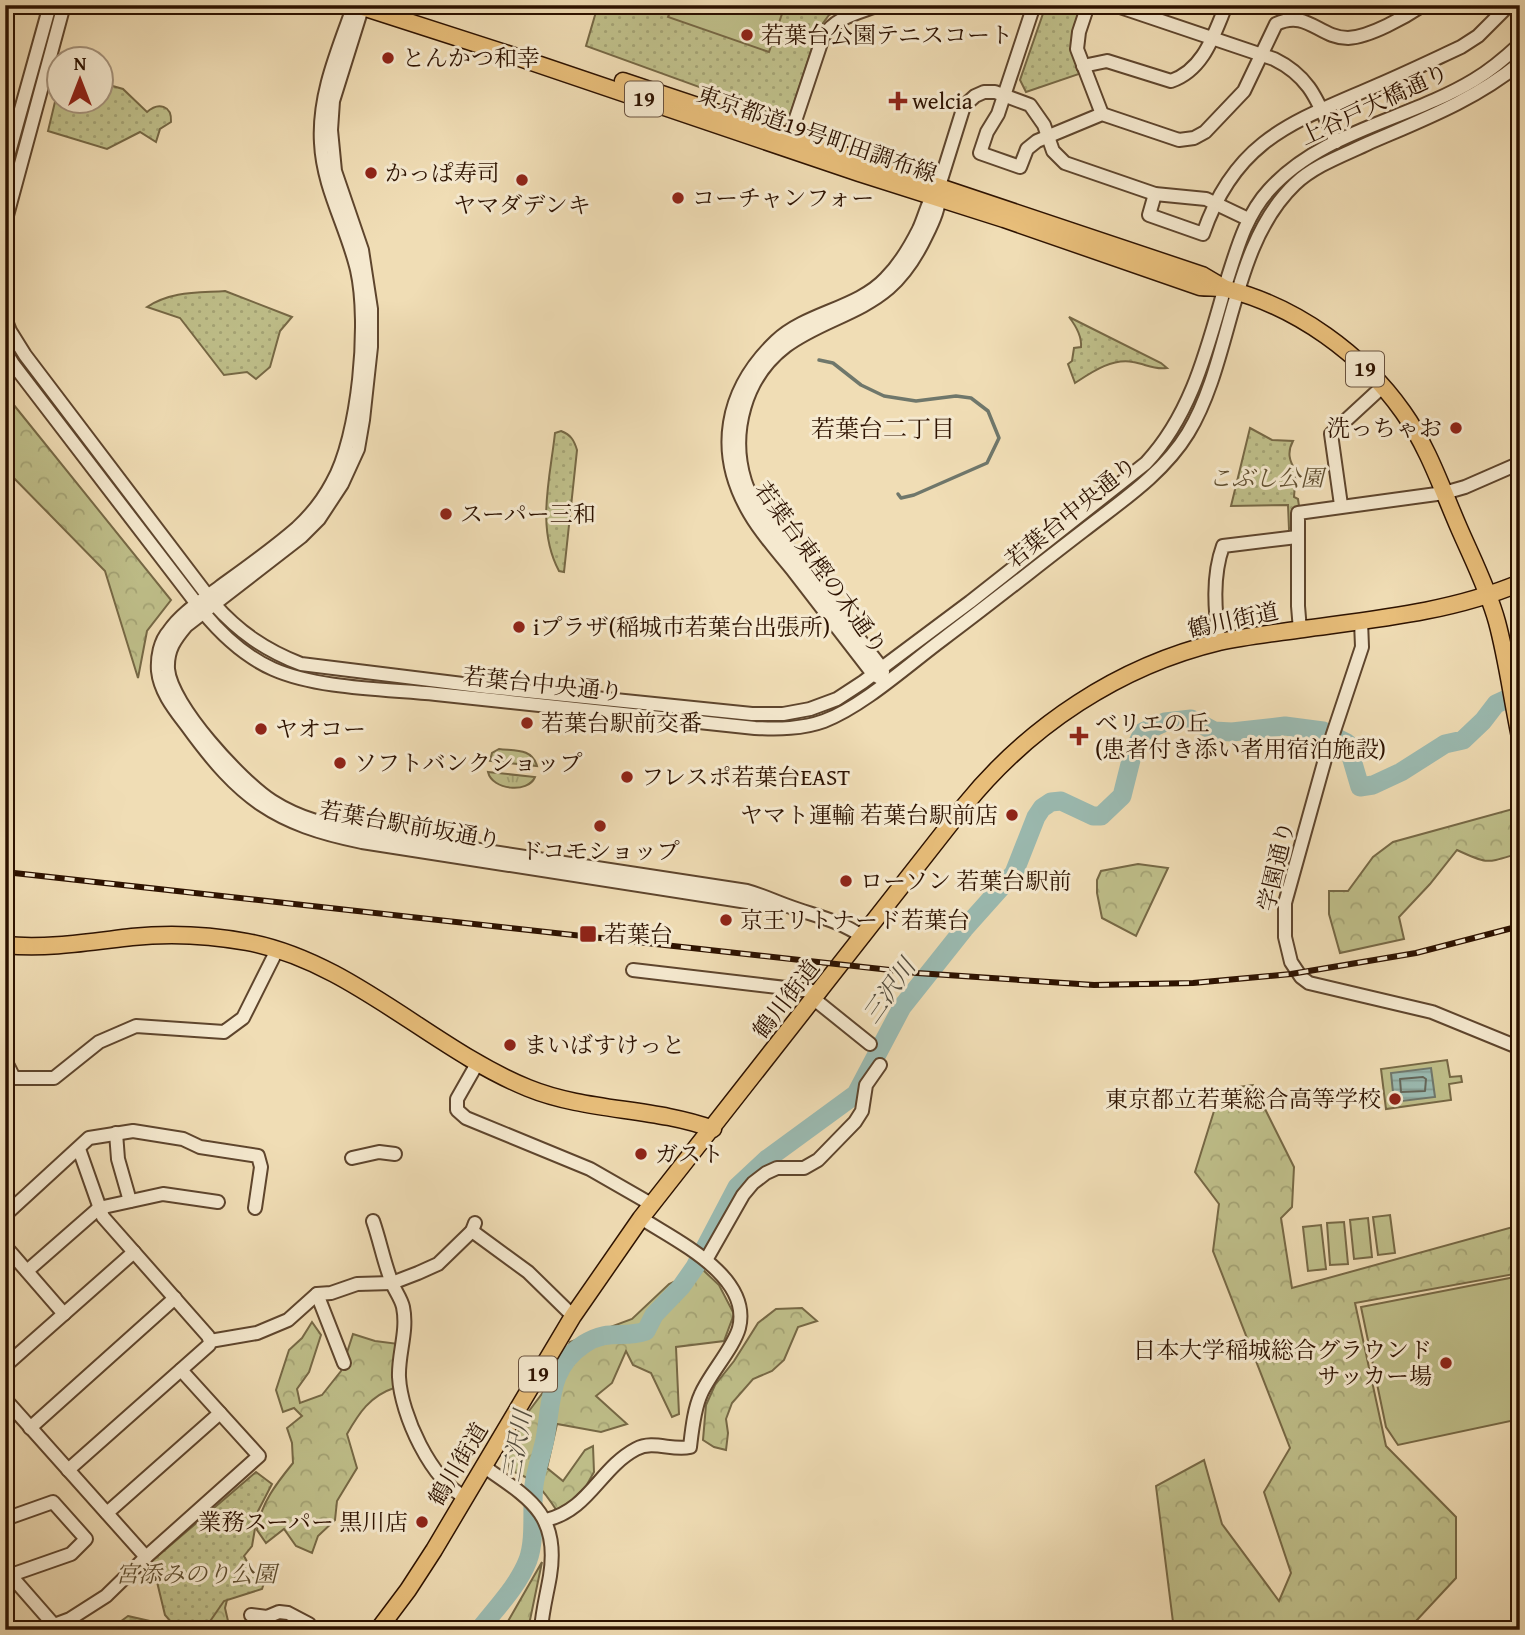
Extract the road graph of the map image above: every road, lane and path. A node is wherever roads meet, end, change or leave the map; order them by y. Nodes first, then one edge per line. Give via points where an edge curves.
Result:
1 (50, 5) edge
2 (64, 5) edge
3 (395, 5) edge
4 (879, 5) edge
5 (1034, 5) edge
6 (1088, 5) edge
7 (1114, 5) edge
8 (1423, 5) edge
9 (1509, 5) edge
10 (359, 6) edge
11 (1223, 6) edge
12 (1212, 39) junction
13 (1520, 44) edge
14 (1262, 55) junction
15 (1520, 63) edge
16 (1083, 66) junction
17 (1005, 95) junction
18 (1321, 109) junction
19 (1101, 114) junction
20 (790, 136) junction
21 (1048, 136) junction
22 (1336, 142) junction
23 (5, 167) edge
24 (937, 194) junction
25 (1155, 194) junction
26 (1215, 201) junction
27 (1248, 219) junction
28 (5, 223) edge
29 (1231, 291) junction
30 (5, 318) edge
31 (5, 351) edge
32 (1382, 387) junction
33 (1520, 463) edge
34 (1444, 493) junction
35 (1341, 505) junction
36 (1297, 537) junction
37 (1520, 583) edge
38 (1488, 596) junction
39 (211, 600) junction
40 (200, 608) junction
41 (1361, 621) junction
42 (1300, 630) junction
43 (1219, 642) junction
44 (877, 671) junction
45 (886, 682) junction
46 (1520, 737) edge
47 (786, 906) junction
48 (863, 937) junction
49 (5, 945) edge
50 (277, 950) junction
51 (633, 970) dead end
52 (817, 995) junction
53 (870, 1044) dead end
54 (1520, 1048) edge
55 (5, 1060) edge
56 (478, 1062) junction
57 (880, 1065) dead end
58 (713, 1129) junction
59 (116, 1133) junction
60 (79, 1149) junction
61 (395, 1154) dead end
62 (352, 1158) dead end
63 (130, 1201) junction
64 (218, 1202) dead end
65 (651, 1204) junction
66 (99, 1208) junction
67 (255, 1208) dead end
68 (5, 1215) edge
69 (641, 1218) junction
70 (373, 1220) dead end
71 (5, 1246) edge
72 (134, 1252) junction
73 (705, 1260) junction
74 (27, 1271) junction
75 (392, 1283) junction
76 (317, 1294) junction
77 (175, 1298) junction
78 (64, 1314) junction
79 (573, 1316) junction
80 (211, 1340) junction
81 (344, 1363) dead end
82 (5, 1366) edge
83 (181, 1370) junction
84 (5, 1399) edge
85 (220, 1413) junction
86 (30, 1428) junction
87 (5, 1455) edge
88 (5, 1462) edge
89 (483, 1466) junction
90 (68, 1470) junction
91 (465, 1497) junction
92 (107, 1513) junction
93 (545, 1518) junction
94 (5, 1519) edge
95 (146, 1557) junction
96 (8, 1572) edge
97 (251, 1615) dead end
98 (312, 1630) edge
99 (377, 1630) edge
100 (541, 1630) edge

1 - 23 street
2 - 28 street
3 - 20 main road, 東京都道19号町田調布線 / 19
4 - 20 street via 834,22 828,29
5 - 17 street
6 - 16 street via 1077,42
7 - 12 street
8 - 14 street via 1407,16 1348,38 1286,19 1276,24
9 - 18 street via 1461,47
10 - 24 main road, 東京都道19号町田調布線 / 19
10 - 39 street via 333,101 331,130 335,171 362,250 371,309 371,347 358,449 319,519 301,537
11 - 12 street
12 - 14 street
12 - 16 street via 1189,73 1171,81 1107,61
13 - 22 street, 上谷戸大橋通り via 1474,80
14 - 18 street via 1302,77
14 - 19 street via 1244,91 1194,138 1179,139
15 - 29 street, 上谷戸大橋通り via 1462,102 1328,162 1296,183 1266,221
16 - 19 street
17 - 21 street via 1030,105
17 - 21 street via 980,153 1020,167 1027,149
17 - 24 street, 若葉台東樫の木通り via 984,92 964,106
18 - 22 street
18 - 26 street via 1276,133 1247,157
19 - 21 street
20 - 24 main road, 東京都道19号町田調布線 / 19
21 - 25 street via 1053,151 1065,163
22 - 27 street, 上谷戸大橋通り via 1285,173
24 - 29 main road, 東京都道19号町田調布線 / 19 via 1202,275
24 - 44 street, 若葉台東樫の木通り via 885,280 779,339 752,365 737,394 730,424 728,456 735,485 750,515
25 - 26 street
25 - 26 street via 1149,215 1203,234
26 - 27 street
27 - 29 street, 上谷戸大橋通り
29 - 32 main road, 東京都道19号町田調布線 / 19 via 1285,312 1324,334
29 - 44 street, 若葉台中央通り via 1191,395 1146,463
29 - 45 street, 若葉台中央通り via 1203,401 1188,432 1162,466
30 - 39 street, 若葉台中央通り via 25,355
31 - 40 street, 若葉台中央通り
32 - 34 main road, 東京都道19号町田調布線 / 19 via 1426,451
32 - 35 street via 1331,434
33 - 34 street
34 - 35 street
34 - 38 main road, 東京都道19号町田調布線 / 19
35 - 36 street via 1298,513
36 - 42 street
36 - 43 street via 1223,546 1216,563
37 - 38 main road, 鶴川街道 / 19
38 - 41 main road, 鶴川街道 / 19 via 1436,610
38 - 46 main road, 東京都道19号町田調布線 / 19
39 - 40 street
39 - 44 street, 若葉台中央通り via 260,646 301,664 487,687 783,714 836,699
40 - 45 street, 若葉台中央通り via 252,657 297,678 755,728 786,729 823,721
40 - 47 street, 若葉台駅前坂通り via 170,648 171,682 235,771 297,815 362,832 758,894
40 - 47 street, 若葉台駅前坂通り via 167,632 161,645 161,684 211,760 268,810 292,823 362,842
41 - 42 main road, 鶴川街道 / 19
41 - 54 street, 学園通り via 1362,647 1285,904 1291,962 1309,983 1432,1012
42 - 43 main road, 鶴川街道 / 19
43 - 48 main road, 鶴川街道 / 19 via 1115,681 1035,734 980,787
44 - 45 street, 若葉台東樫の木通り
47 - 48 street via 839,922
48 - 52 main road, 鶴川街道 / 19
49 - 50 main road via 71,945 170,935 210,936
50 - 55 street via 243,1018 224,1032 136,1026 99,1042 54,1078 14,1078
50 - 56 main road via 320,967
51 - 52 street
52 - 53 street
52 - 58 main road, 鶴川街道 / 19
56 - 58 main road via 549,1096 679,1118
56 - 65 street via 457,1099 457,1110 466,1118 590,1169
57 - 73 street via 866,1085 862,1111 855,1122 818,1160 804,1168 777,1168 753,1183
58 - 65 main road, 鶴川街道 / 19
59 - 60 street via 89,1138
59 - 63 street
59 - 67 street via 174,1137 200,1147 258,1156 261,1167
60 - 66 street
60 - 68 street
61 - 62 street
63 - 64 street via 163,1194
63 - 66 street
65 - 69 main road, 鶴川街道 / 19
66 - 72 street
66 - 74 street
69 - 73 street
69 - 79 main road, 鶴川街道 / 19
70 - 75 street
71 - 74 street
72 - 77 street
72 - 78 street
73 - 93 street via 726,1278 739,1305 739,1329 700,1394 690,1447 639,1447 574,1508 562,1516
74 - 78 street
75 - 76 street via 357,1284
75 - 79 street via 438,1264 474,1227
75 - 91 street via 404,1310 399,1376 409,1417 421,1449 452,1491
76 - 80 street via 288,1320 257,1333
76 - 81 street
77 - 80 street
77 - 86 street
78 - 82 street
79 - 89 main road, 鶴川街道 / 19
80 - 83 street
83 - 85 street
83 - 90 street
84 - 86 street
85 - 92 street
85 - 95 street via 259,1456
86 - 90 street
87 - 88 street
89 - 91 main road, 鶴川街道 / 19
89 - 93 street via 523,1493
90 - 92 street
91 - 99 main road, 鶴川街道 / 19 via 408,1590
92 - 95 street
93 - 100 street via 553,1553
94 - 96 street via 53,1503 86,1539 71,1554
95 - 96 street via 106,1596 54,1625
97 - 98 street via 288,1613

